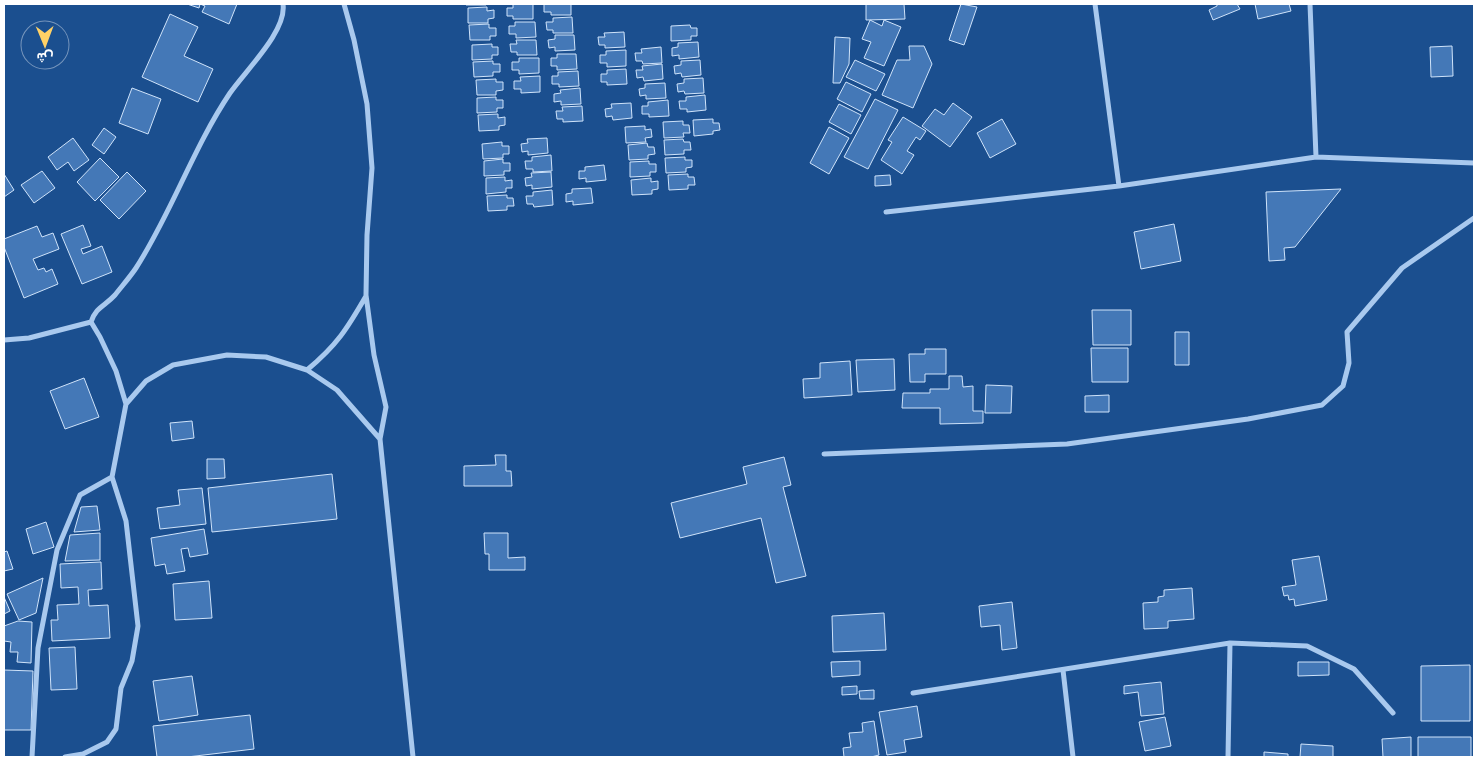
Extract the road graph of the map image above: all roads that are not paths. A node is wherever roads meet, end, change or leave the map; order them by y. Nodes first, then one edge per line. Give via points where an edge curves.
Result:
1 (283, 4) edge
2 (344, 4) edge
3 (1095, 4) edge
4 (1310, 4) edge
5 (1316, 157) junction
6 (1474, 163) edge
7 (1119, 186) junction
8 (886, 212) dead end
9 (1474, 218) edge
10 (366, 295) junction
11 (90, 322) junction
12 (4, 340) edge
13 (307, 370) junction
14 (126, 404) junction
15 (380, 439) junction
16 (824, 454) dead end
17 (112, 477) junction
18 (1230, 643) junction
19 (1063, 670) junction
20 (914, 693) dead end
21 (1393, 713) dead end
22 (32, 757) edge
23 (66, 757) edge
24 (413, 757) edge
25 (1073, 757) edge
26 (1228, 757) edge

1 - 11 street via 279,30 230,94 202,138 136,268 114,296 94,311
2 - 10 street via 367,104 372,168 366,235
3 - 7 street
4 - 5 street
5 - 6 street
5 - 7 street
7 - 8 street
9 - 16 street via 1402,268 1347,332 1349,363 1343,386 1322,405 1248,420 1068,444
10 - 13 street via 346,331 331,350
10 - 15 street via 374,355 386,407
11 - 12 street via 29,338
11 - 14 street via 116,371
13 - 14 street via 266,357 227,355 173,365 146,381
13 - 15 street via 337,390
14 - 17 street
15 - 24 street
17 - 22 street via 80,495 57,550 38,648
17 - 23 street via 126,521 133,564 138,626 134,652 121,688 116,729 107,742 84,754
18 - 19 street
18 - 21 street via 1308,646 1354,669
18 - 26 street
19 - 20 street
19 - 25 street

